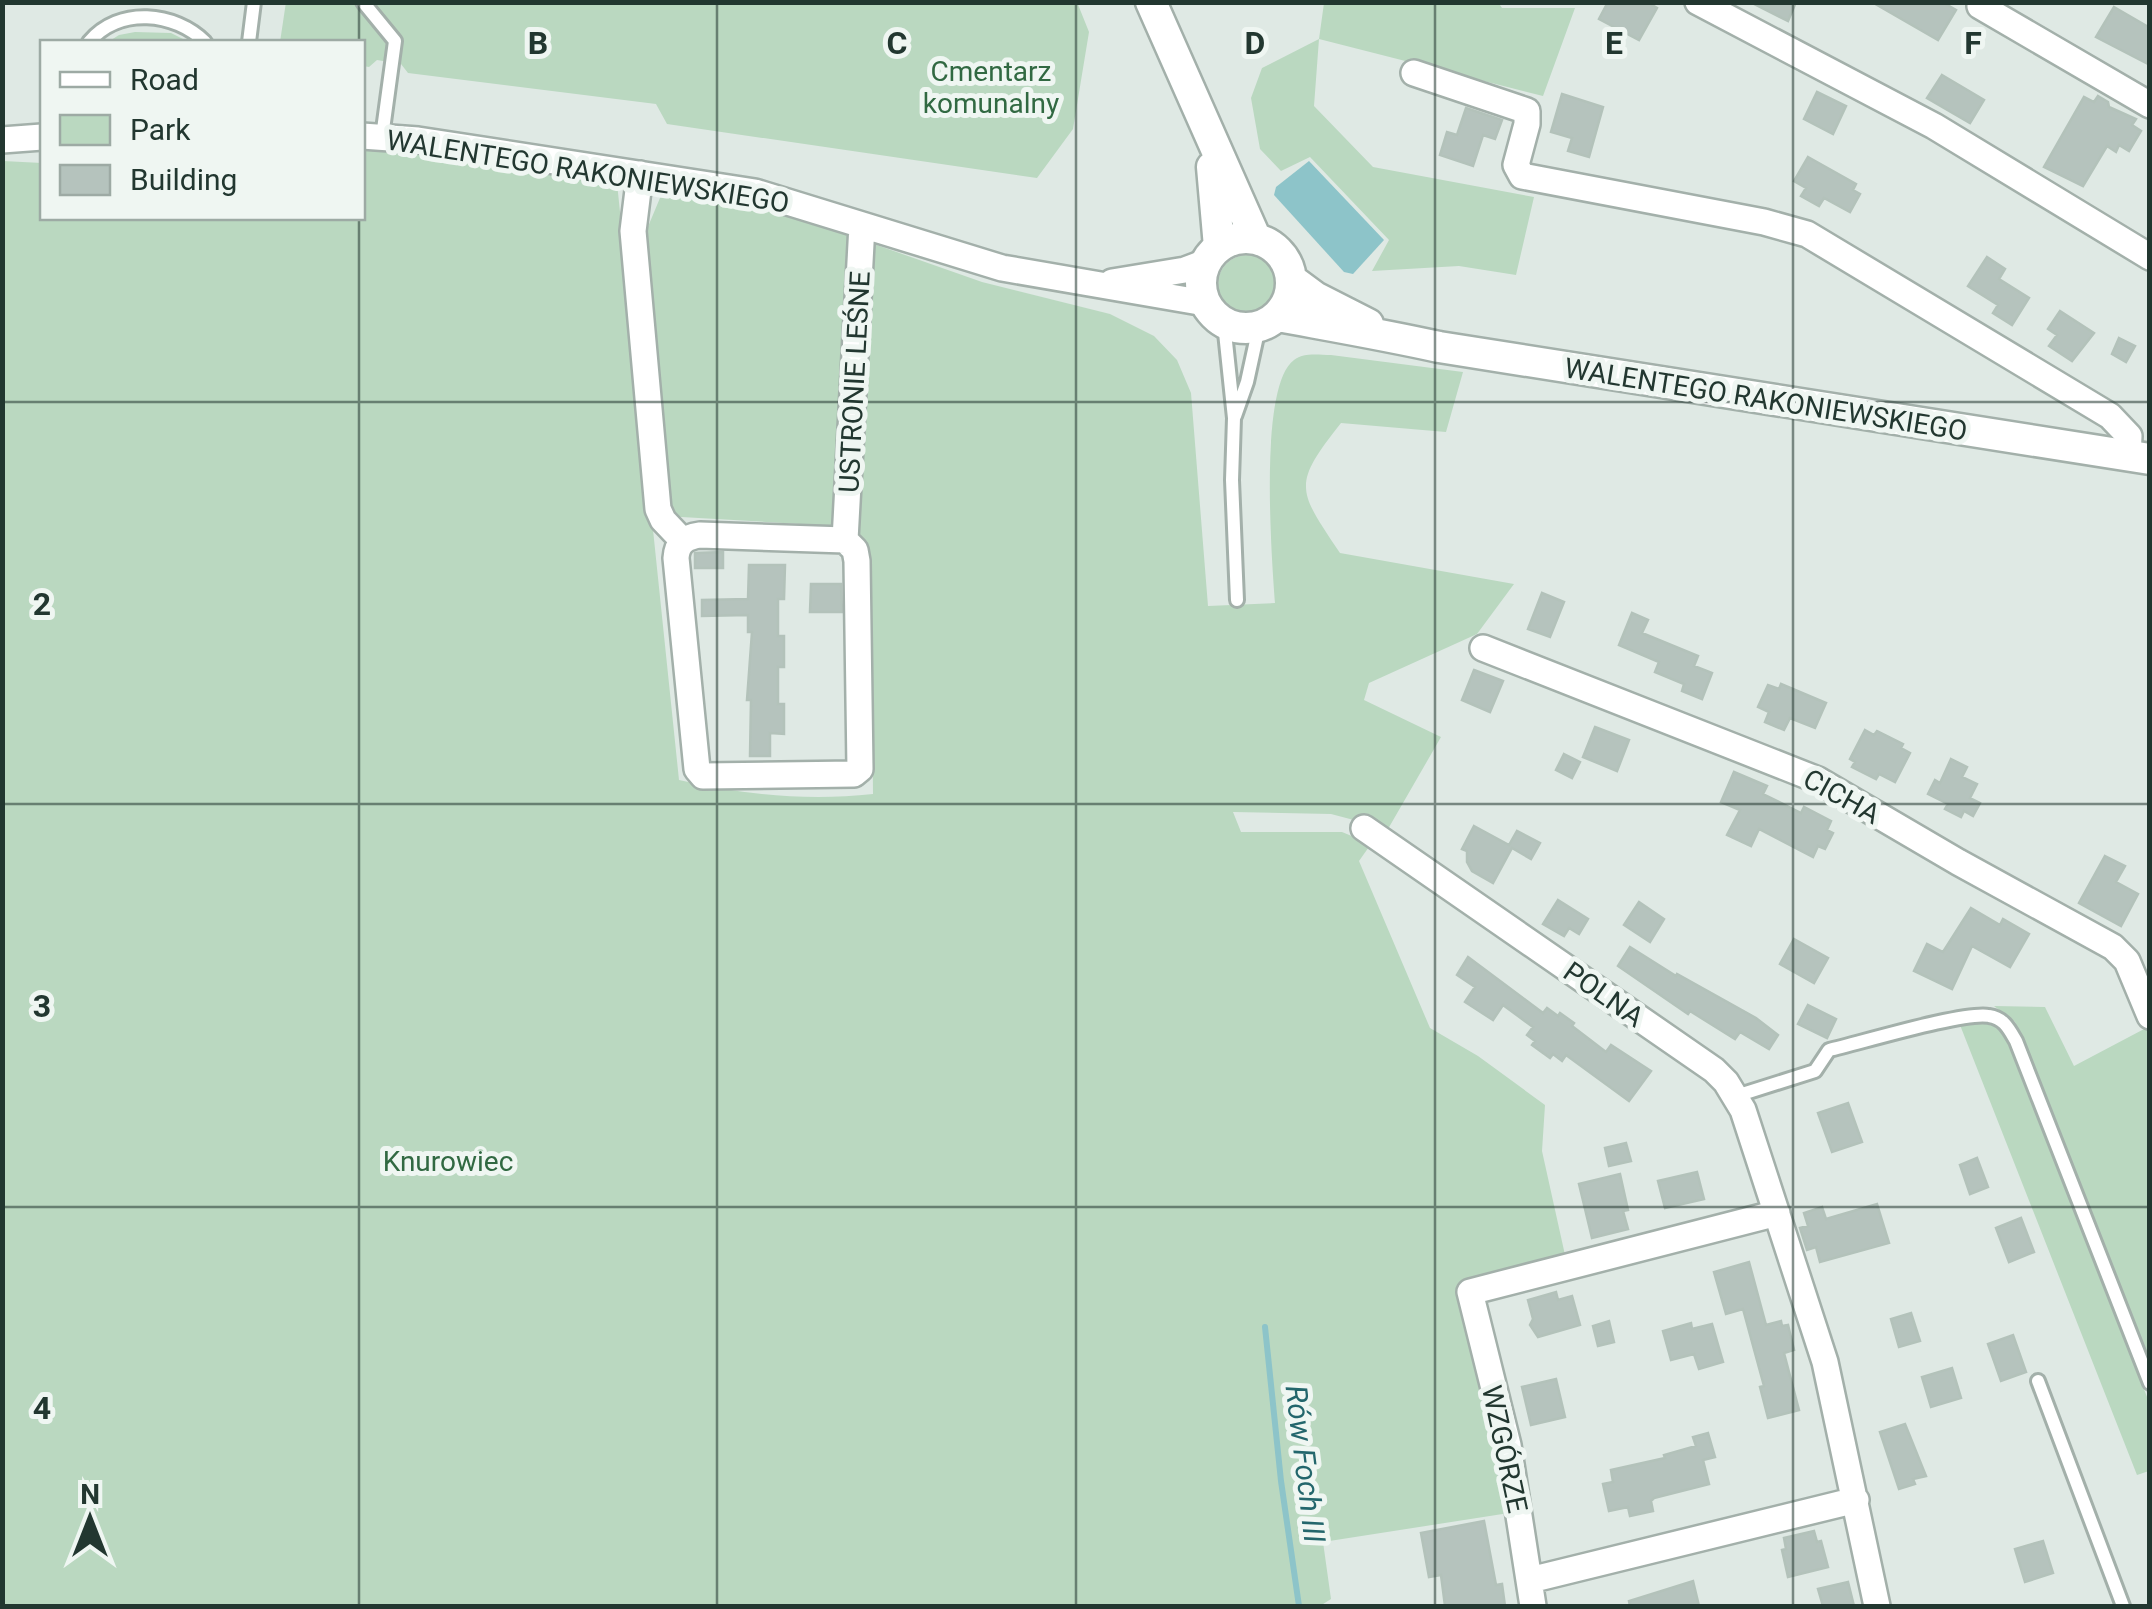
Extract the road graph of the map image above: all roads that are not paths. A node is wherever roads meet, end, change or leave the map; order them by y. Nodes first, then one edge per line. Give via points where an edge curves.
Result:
1 (254, 2) edge
2 (362, 2) edge
3 (1150, 2) edge
4 (1698, 2) edge
5 (1980, 6) dead end
6 (91, 40) edge
7 (202, 40) edge
8 (249, 40) edge
9 (1414, 72) dead end
10 (2150, 105) edge
11 (372, 136) edge
12 (40, 137) edge
13 (2, 140) edge
14 (1210, 140) junction
15 (640, 174) junction
16 (862, 224) junction
17 (1256, 240) junction
18 (1213, 254) junction
19 (2150, 257) edge
20 (1292, 280) junction
21 (1102, 284) junction
22 (1214, 313) junction
23 (1268, 321) junction
24 (1384, 333) junction
25 (1234, 418) junction
26 (2139, 458) edge
27 (845, 540) junction
28 (682, 541) junction
29 (1237, 600) dead end
30 (1482, 648) dead end
31 (1364, 828) dead end
32 (2150, 1016) edge
33 (1736, 1096) junction
34 (1777, 1213) junction
35 (2038, 1381) dead end
36 (2150, 1383) edge
37 (1856, 1500) junction
38 (1532, 1594) edge
39 (1877, 1606) edge
40 (2123, 1606) edge

1 - 8 lane
2 - 11 lane via 395,41
3 - 14 street
4 - 19 street via 1934,126
5 - 10 street
6 - 7 lane via 121,20 160,18 180,22
9 - 26 street via 1527,112 1517,159 1522,176 1807,234 2110,416
11 - 15 street, WALENTEGO RAKONIEWSKIEGO
12 - 13 street
14 - 17 street
14 - 18 street
15 - 16 street, WALENTEGO RAKONIEWSKIEGO via 755,192
15 - 28 street via 633,231 658,509
16 - 21 street, WALENTEGO RAKONIEWSKIEGO via 976,262
16 - 27 street, USTRONIE LEŚNE
17 - 18 street via 1237,239
17 - 20 street via 1277,250
18 - 21 street, WALENTEGO RAKONIEWSKIEGO via 1184,270
18 - 22 street via 1201,282
20 - 23 street via 1286,306
20 - 24 street, WALENTEGO RAKONIEWSKIEGO
21 - 22 street, WALENTEGO RAKONIEWSKIEGO
22 - 23 street via 1241,328
22 - 25 lane
23 - 24 street, WALENTEGO RAKONIEWSKIEGO
23 - 25 lane
24 - 26 street, WALENTEGO RAKONIEWSKIEGO
25 - 29 lane
27 - 28 street via 700,535
27 - 28 street, USTRONIE LEŚNE via 856,561 860,770 706,777 698,770 676,558
30 - 32 street, CICHA via 1818,780 2113,947 2127,961
31 - 33 street, POLNA via 1714,1070
33 - 34 street, POLNA
33 - 36 lane via 1815,1071 1829,1050 1988,1015 2005,1023
34 - 37 street, POLNA via 1829,1376
34 - 38 street, WZGÓRZE via 1470,1292 1508,1445
35 - 40 lane
37 - 38 street
37 - 39 street, POLNA

